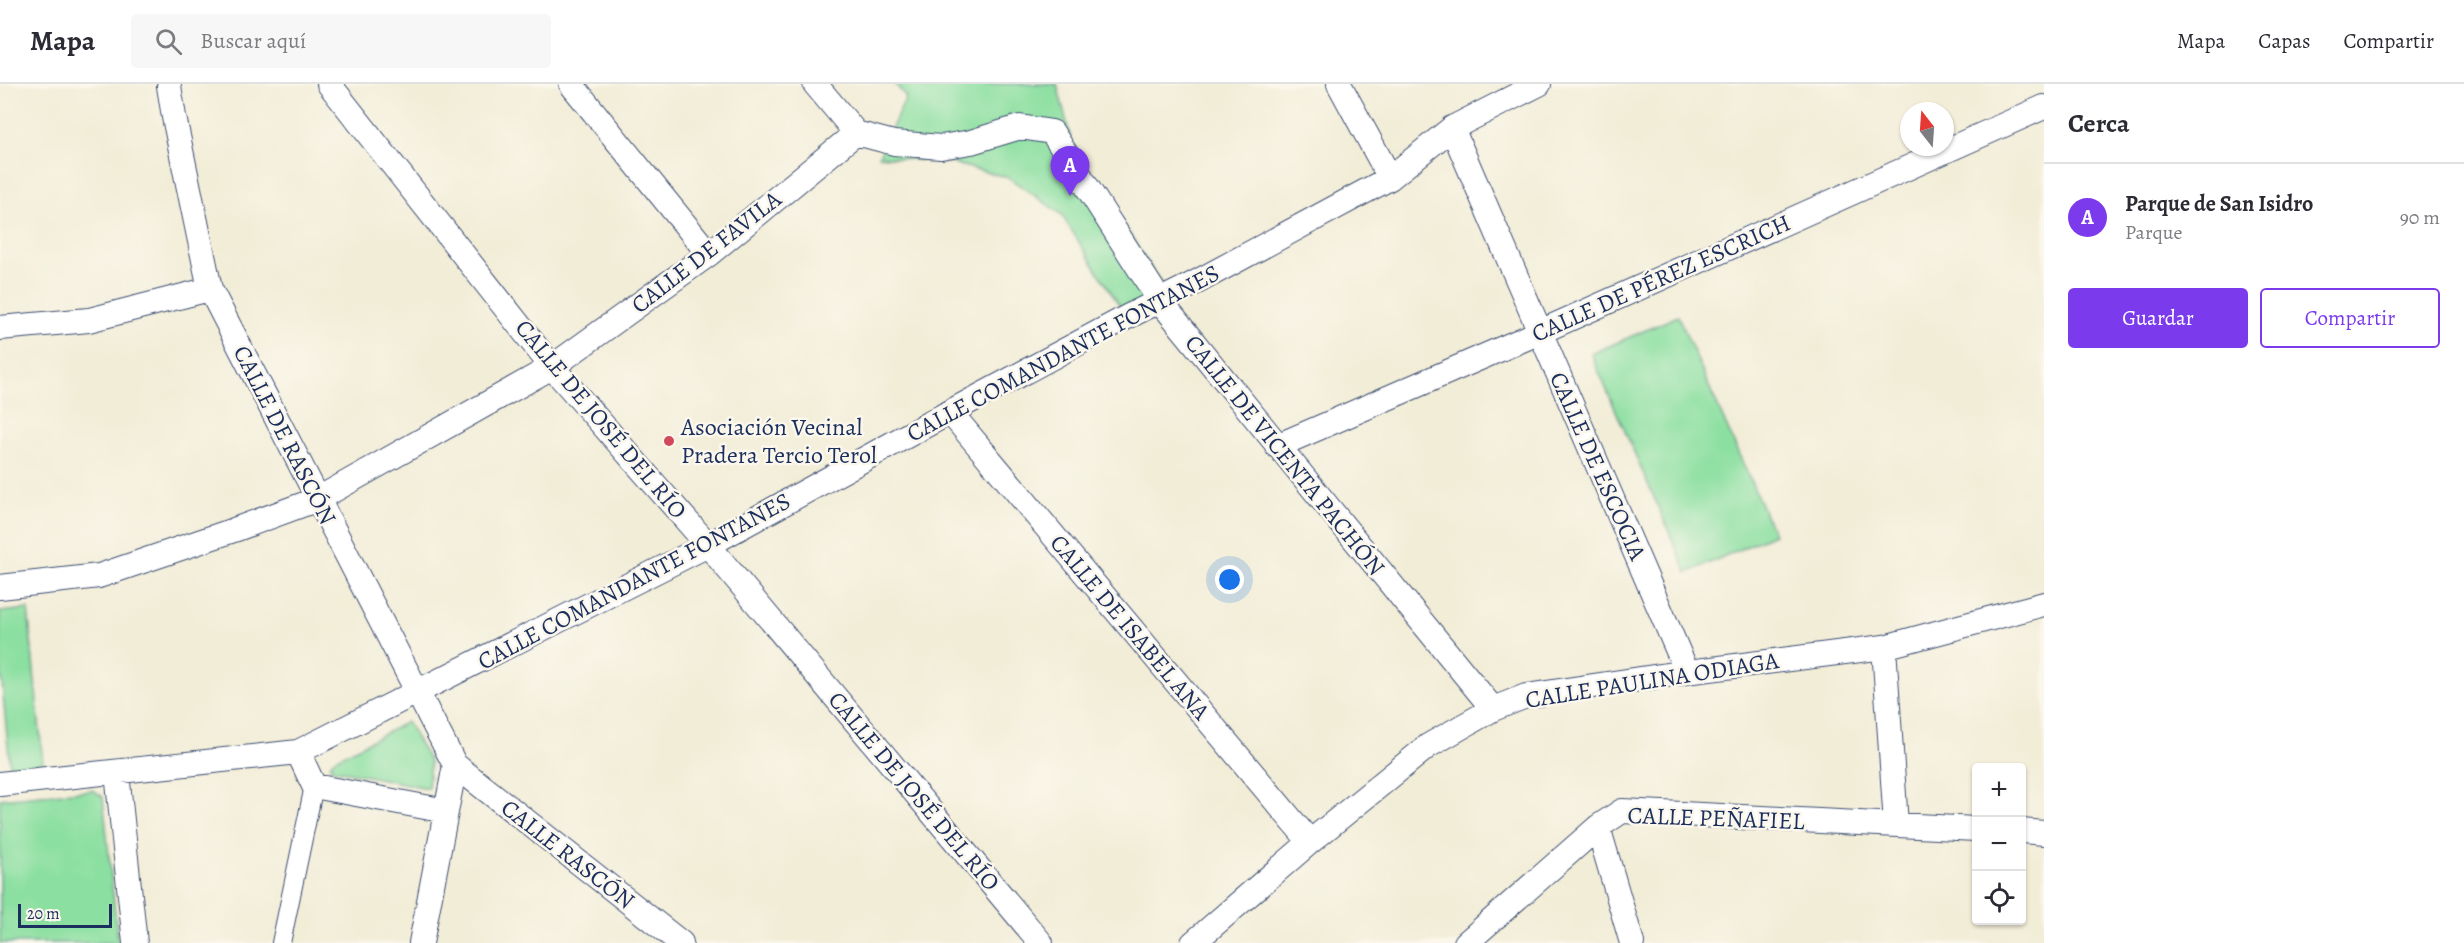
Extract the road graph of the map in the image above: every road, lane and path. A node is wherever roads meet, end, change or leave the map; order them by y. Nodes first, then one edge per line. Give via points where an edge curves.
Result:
1 (329, 84) edge
2 (571, 84) edge
3 (815, 84) edge
4 (1339, 84) edge
5 (1539, 84) edge
6 (172, 85) edge
7 (2044, 107) edge
8 (1452, 128) junction
9 (856, 133) junction
10 (1390, 178) junction
11 (710, 254) junction
12 (210, 290) junction
13 (1160, 301) junction
14 (0, 328) edge
15 (1540, 332) junction
16 (552, 367) junction
17 (950, 412) junction
18 (1277, 446) junction
19 (318, 499) junction
20 (708, 545) junction
21 (0, 587) edge
22 (2044, 604) edge
23 (1884, 647) junction
24 (1687, 672) junction
25 (419, 692) junction
26 (1493, 709) junction
27 (298, 752) junction
28 (455, 765) junction
29 (117, 773) junction
30 (0, 784) edge
31 (314, 786) junction
32 (446, 811) junction
33 (1896, 825) junction
34 (1598, 827) junction
35 (1972, 829) edge
36 (2026, 831) edge
37 (2044, 832) edge
38 (1310, 842) junction
39 (135, 943) edge
40 (281, 943) edge
41 (421, 943) edge
42 (681, 943) edge
43 (1041, 943) edge
44 (1193, 943) edge
45 (1466, 943) edge
46 (1632, 943) edge

1 - 16 street, CALLE DE JOSÉ DEL RÍO
2 - 11 street
3 - 9 street
4 - 10 street
5 - 8 street, CALLE COMANDANTE FONTANES
6 - 12 street, CALLE DE RASCÓN via 174,117
7 - 15 street, CALLE DE PÉREZ ESCRICH
8 - 10 street, CALLE COMANDANTE FONTANES
8 - 15 street, CALLE DE ESCOCIA
9 - 11 street, CALLE DE FAVILA
9 - 13 street, CALLE DE VICENTA PACHÓN via 894,143 941,147 1020,127 1052,132
10 - 13 street, CALLE COMANDANTE FONTANES
11 - 16 street, CALLE DE FAVILA
12 - 14 street via 89,320
12 - 19 street, CALLE DE RASCÓN
13 - 17 street, CALLE COMANDANTE FONTANES
13 - 18 street, CALLE DE VICENTA PACHÓN
15 - 18 street, CALLE DE PÉREZ ESCRICH
15 - 24 street, CALLE DE ESCOCIA
16 - 19 street, CALLE DE FAVILA
16 - 20 street, CALLE DE JOSÉ DEL RÍO
17 - 20 street, CALLE COMANDANTE FONTANES
17 - 38 street, CALLE DE ISABEL ANA
18 - 26 street, CALLE DE VICENTA PACHÓN
19 - 21 street, CALLE DE FAVILA via 99,576
19 - 25 street, CALLE DE RASCÓN
20 - 25 street, CALLE COMANDANTE FONTANES
20 - 43 street, CALLE DE JOSÉ DEL RÍO
22 - 23 street, CALLE PAULINA ODIAGA
23 - 24 street, CALLE PAULINA ODIAGA
23 - 33 street
24 - 26 street, CALLE PAULINA ODIAGA via 1527,696
25 - 27 street, CALLE COMANDANTE FONTANES
25 - 28 street, CALLE DE RASCÓN
26 - 38 street, CALLE PAULINA ODIAGA via 1428,746
27 - 29 street, CALLE COMANDANTE FONTANES
27 - 31 street
28 - 32 street
28 - 42 street, CALLE RASCÓN
29 - 30 street, CALLE COMANDANTE FONTANES
29 - 39 street
31 - 32 street
31 - 40 street
32 - 41 street
33 - 34 street, CALLE PEÑAFIEL via 1622,812
33 - 35 street, CALLE PEÑAFIEL
34 - 45 street, CALLE PEÑAFIEL
34 - 46 street
36 - 37 street
38 - 44 street, CALLE PAULINA ODIAGA

